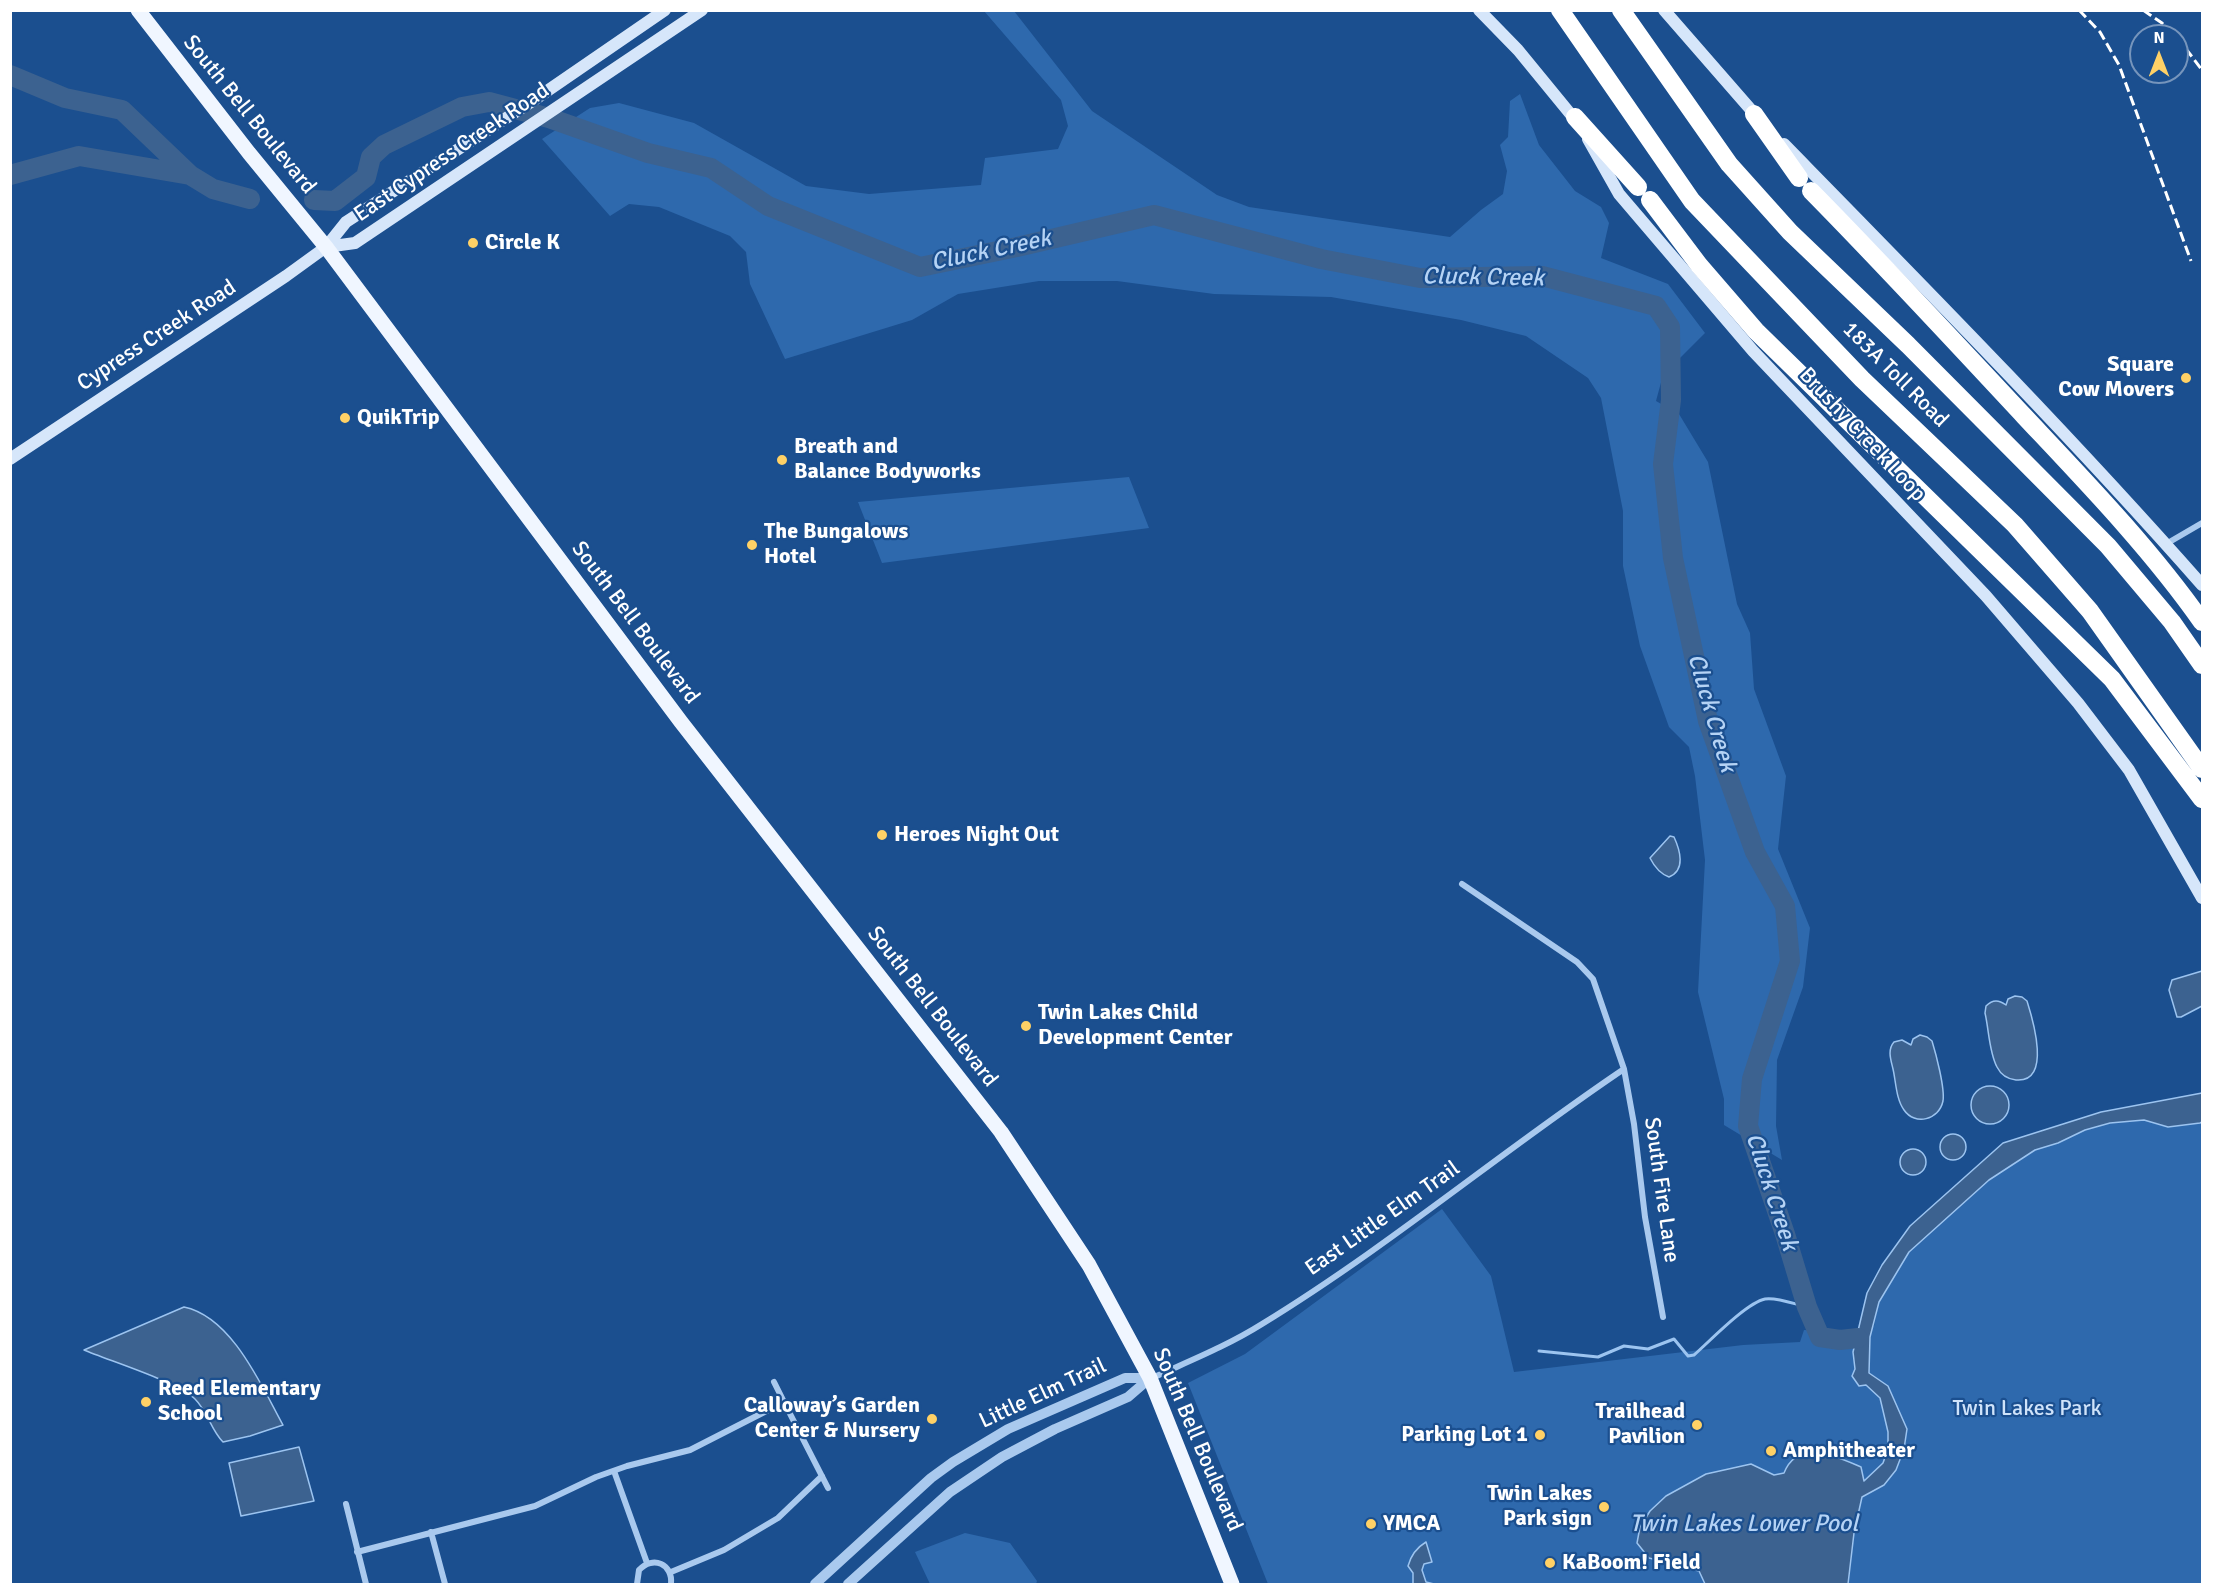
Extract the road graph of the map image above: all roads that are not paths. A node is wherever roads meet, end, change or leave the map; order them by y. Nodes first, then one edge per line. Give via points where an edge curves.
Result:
1 (138, 10) edge
2 (666, 10) edge
3 (702, 10) edge
4 (1479, 10) edge
5 (1560, 10) edge
6 (1621, 10) edge
7 (1664, 10) edge
8 (675, 28) junction
9 (1754, 114) junction
10 (1575, 117) junction
11 (326, 247) junction
12 (10, 459) edge
13 (2202, 523) edge
14 (2166, 544) junction
15 (2202, 585) edge
16 (2202, 622) edge
17 (2202, 665) edge
18 (2202, 769) edge
19 (2202, 799) edge
20 (1462, 884) dead end
21 (2202, 898) edge
22 (1624, 1069) junction
23 (1663, 1317) dead end
24 (1150, 1378) junction
25 (774, 1382) dead end
26 (784, 1402) junction
27 (614, 1471) junction
28 (822, 1476) junction
29 (828, 1488) dead end
30 (346, 1504) dead end
31 (431, 1532) junction
32 (357, 1552) junction
33 (647, 1563) junction
34 (670, 1572) junction
35 (366, 1584) edge
36 (445, 1584) edge
37 (637, 1584) edge
38 (671, 1584) edge
39 (815, 1584) edge
40 (848, 1584) edge
41 (1232, 1584) edge

1 - 11 main road, South Bell Boulevard
2 - 8 main road
2 - 11 main road, East Cypress Creek Road via 346,222
3 - 8 main road, East Cypress Creek Road
4 - 10 main road, Brushy Creek Loop
5 - 18 highway, 183A Toll Road via 1692,201 1862,379 2016,525 2090,610
6 - 17 highway, 183A Toll Road via 1730,164 1790,232 2108,546 2172,622
7 - 9 main road
8 - 11 main road, East Cypress Creek Road via 355,243
9 - 14 main road via 1927,290
9 - 16 highway via 1805,184 2087,483 2148,551
10 - 19 highway via 1756,331 2112,679
10 - 21 main road, Brushy Creek Loop via 1619,194 1753,351 1986,596 2078,703 2130,770
11 - 12 main road, Cypress Creek Road
11 - 24 main road, South Bell Boulevard via 681,722 1001,1132 1089,1265
13 - 14 street
14 - 15 main road
20 - 22 street, South Fire Lane via 1577,962 1593,979
22 - 23 street, South Fire Lane
22 - 24 street, East Little Elm Trail via 1554,1116 1441,1202 1263,1324
24 - 39 street, Little Elm Trail via 1125,1378 1008,1429 953,1462
24 - 40 street, Little Elm Trail via 1128,1397 1002,1457 950,1492
24 - 41 main road, South Bell Boulevard
25 - 26 street
26 - 27 street via 690,1450
26 - 28 street
27 - 31 street via 535,1506
27 - 33 street
28 - 29 street
28 - 34 street via 778,1518 724,1550
30 - 32 street
31 - 32 street
31 - 36 street
32 - 35 street
33 - 34 street via 658,1562
33 - 37 street via 639,1570
34 - 38 street

